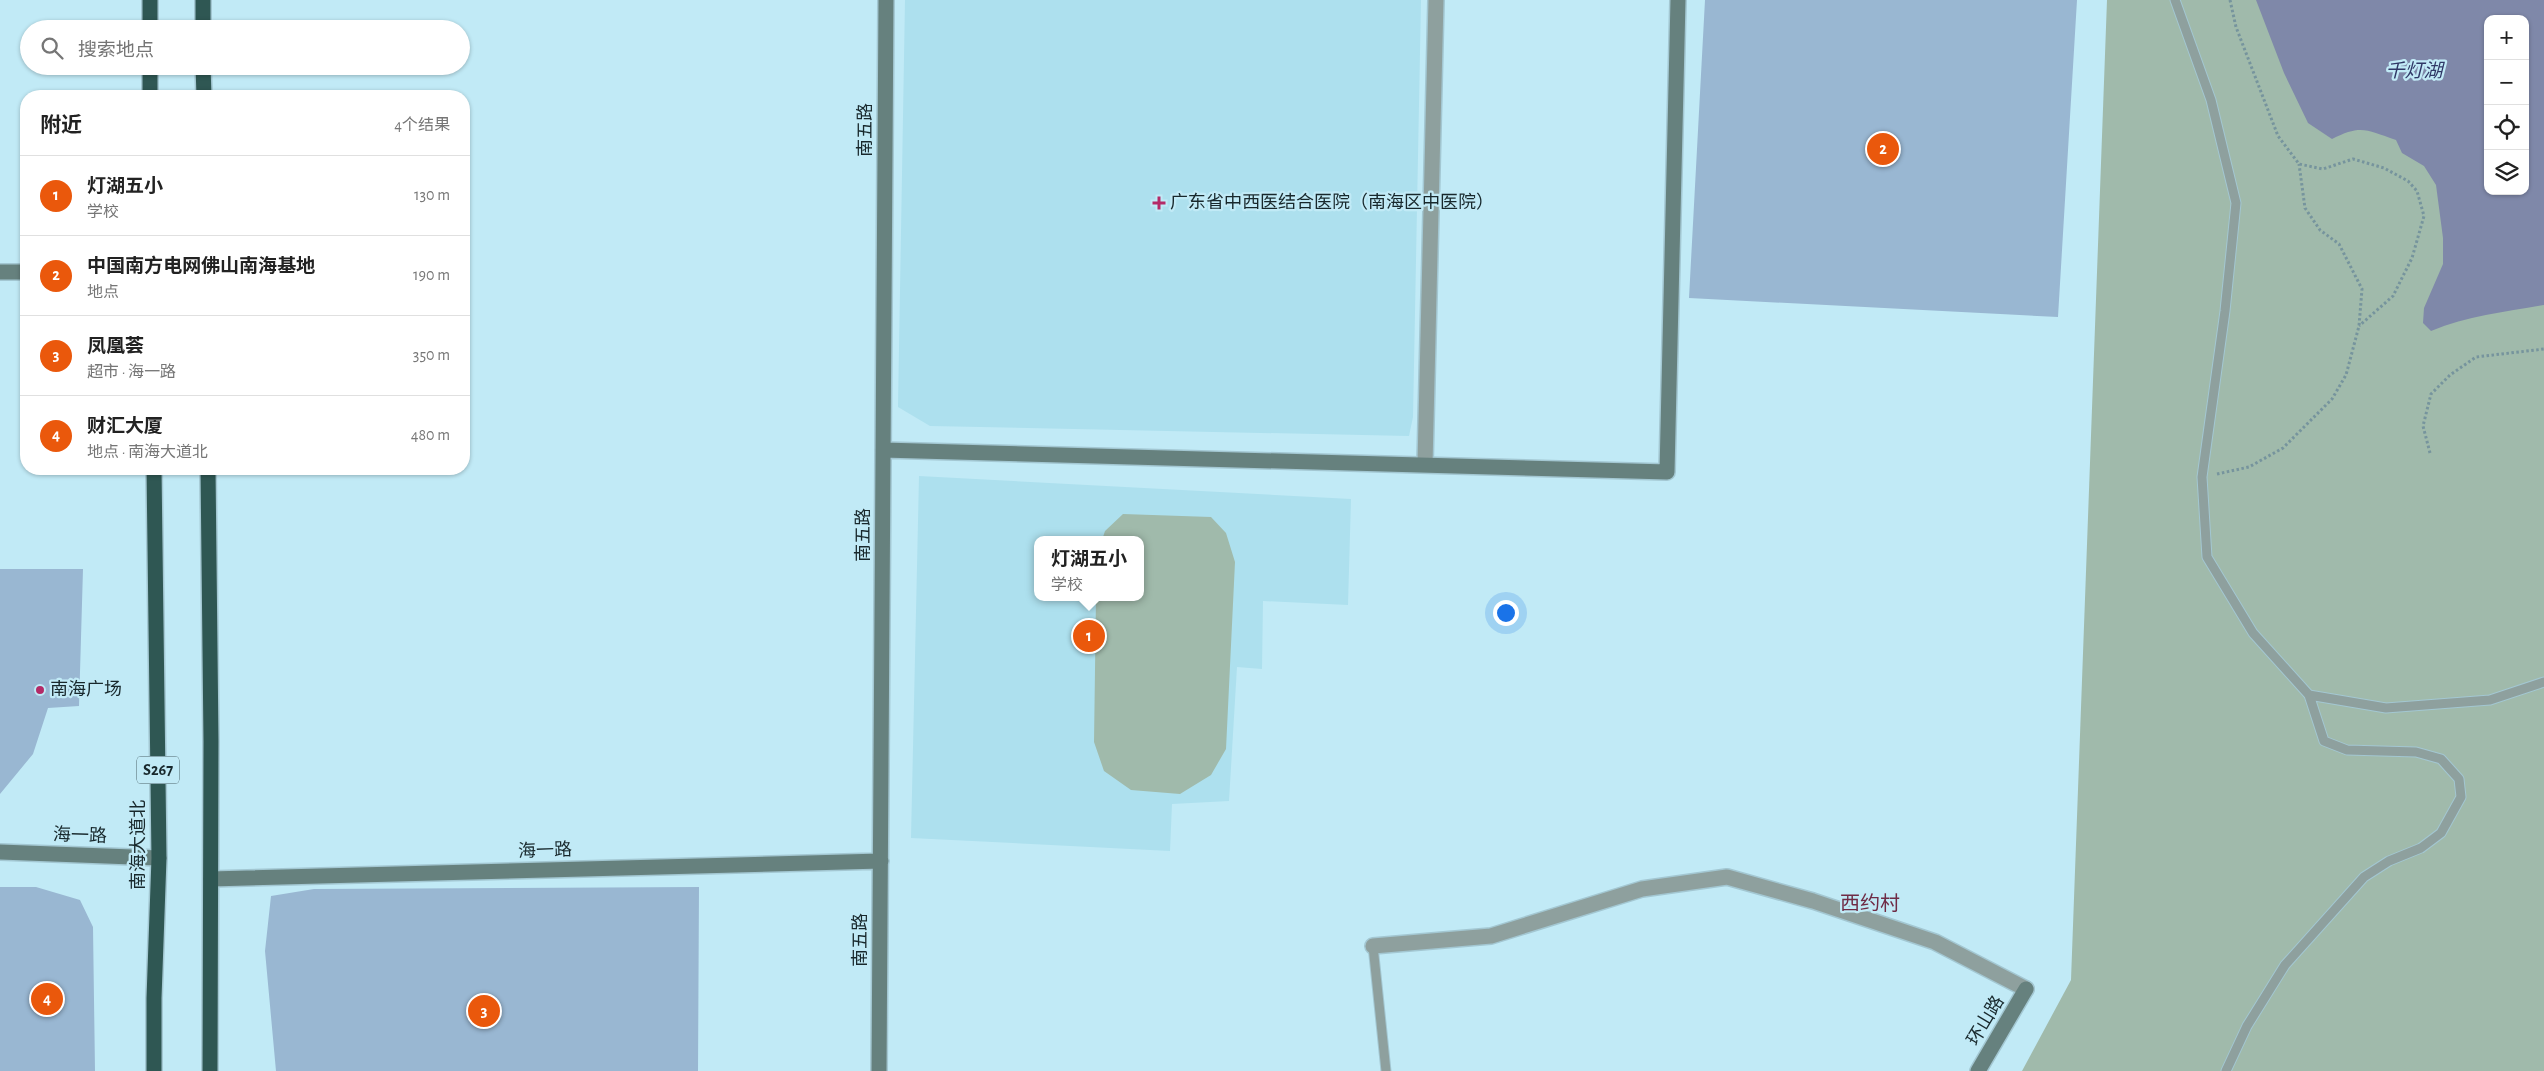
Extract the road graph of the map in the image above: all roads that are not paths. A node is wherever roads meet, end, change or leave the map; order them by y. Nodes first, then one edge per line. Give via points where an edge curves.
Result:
1 (150, 0) edge
2 (203, 0) edge
3 (886, 0) edge
4 (1436, 0) edge
5 (1678, 0) edge
6 (2174, 0) edge
7 (150, 20) edge
8 (203, 20) edge
9 (150, 75) edge
10 (204, 75) edge
11 (150, 90) edge
12 (204, 90) edge
13 (0, 272) edge
14 (20, 272) edge
15 (883, 450) junction
16 (1425, 464) junction
17 (154, 475) edge
18 (208, 475) edge
19 (2544, 682) edge
20 (2309, 694) junction
21 (0, 852) edge
22 (159, 858) junction
23 (881, 861) junction
24 (211, 878) junction
25 (1373, 946) joint
26 (154, 1071) edge
27 (210, 1071) edge
28 (879, 1071) edge
29 (1386, 1071) edge
30 (1978, 1071) edge
31 (2226, 1071) edge

1 - 7 highway
2 - 8 highway
3 - 15 street, 南五路
4 - 16 street
5 - 16 street via 1666,472
6 - 20 lane via 2211,100 2236,203 2202,477 2207,557 2253,633
9 - 11 highway
10 - 12 highway
13 - 14 street
15 - 16 street
15 - 23 street, 南五路
17 - 22 highway, 南海大道北 / S267
18 - 24 highway
19 - 20 lane via 2490,700 2386,708
20 - 31 lane via 2324,741 2347,750 2416,752 2441,759 2459,780 2461,797 2441,833 2421,848 2389,861 2364,877 2285,964 2247,1026
21 - 22 street, 海一路
22 - 26 highway, 南海大道北 / S267
23 - 24 street, 海一路
23 - 28 street, 南五路
24 - 27 highway
25 - 29 lane
25 - 30 street, 环山路 via 1491,936 1642,889 1726,877 1813,901 1935,942 2026,989

